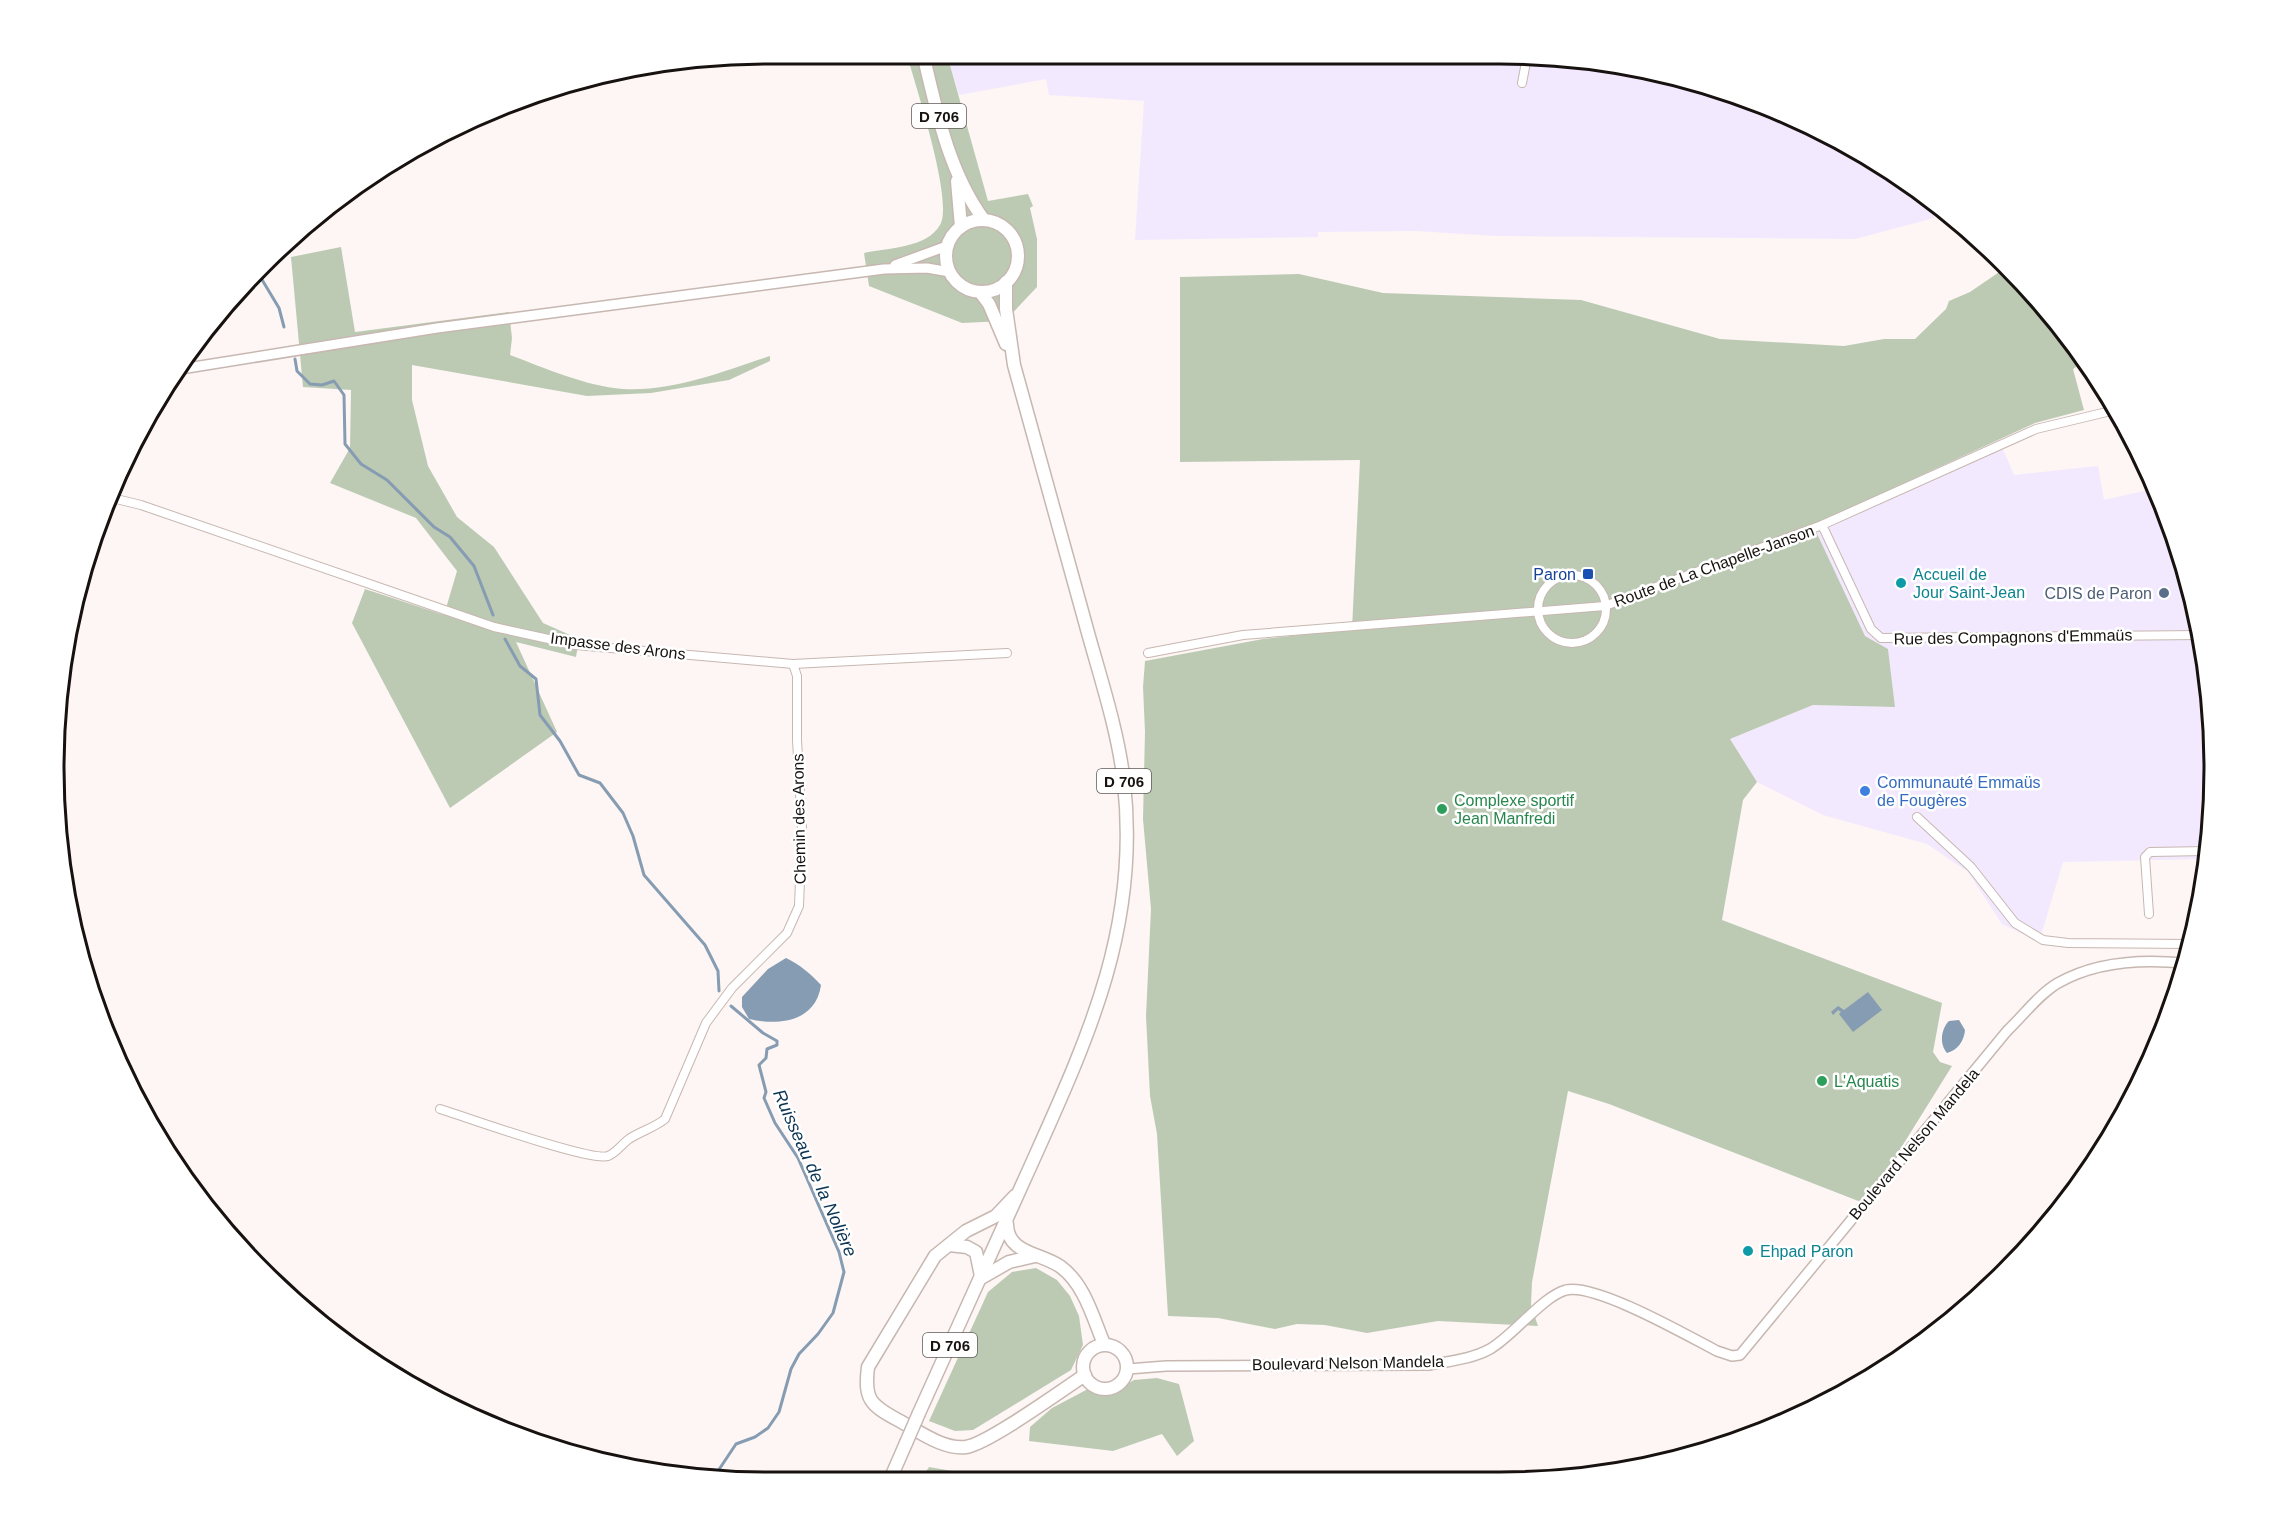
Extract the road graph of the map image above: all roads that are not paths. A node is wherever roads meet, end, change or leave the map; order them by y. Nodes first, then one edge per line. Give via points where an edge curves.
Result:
1 (926, 64) edge
2 (1525, 65) edge
3 (1522, 83) dead end
4 (957, 174) junction
5 (984, 220) junction
6 (961, 227) junction
7 (947, 246) junction
8 (884, 268) junction
9 (950, 272) junction
10 (1006, 282) junction
11 (980, 291) junction
12 (1014, 365) junction
13 (190, 368) edge
14 (2107, 412) edge
15 (118, 499) edge
16 (1822, 525) junction
17 (1605, 606) junction
18 (1538, 612) junction
19 (2192, 635) edge
20 (1007, 653) dead end
21 (1148, 653) dead end
22 (793, 664) junction
23 (1917, 817) dead end
24 (2199, 851) edge
25 (2149, 914) dead end
26 (2182, 944) edge
27 (2177, 963) edge
28 (440, 1109) dead end
29 (1020, 1191) junction
30 (1007, 1224) junction
31 (949, 1245) junction
32 (1035, 1256) junction
33 (981, 1278) junction
34 (1104, 1344) junction
35 (1128, 1369) junction
36 (1085, 1375) junction
37 (893, 1472) edge

1 - 4 main road, D 706
2 - 3 street
4 - 5 main road, D 706
4 - 6 main road, D 706
5 - 6 main road
5 - 10 main road via 1009,232 1017,248 1016,266
6 - 7 main road
7 - 8 street via 928,256
7 - 9 main road
8 - 9 street
8 - 13 street via 437,328
9 - 11 main road via 962,286
10 - 11 main road
10 - 12 main road, D 706
11 - 12 main road, D 706
12 - 29 main road, D 706 via 1111,719 1124,782 1127,835 1120,917 1107,979 1090,1031
14 - 16 street, Route de La Chapelle-Janson via 2036,429
15 - 22 street, Impasse des Arons via 494,627 576,645
16 - 17 street, Route de La Chapelle-Janson
16 - 19 street, Rue des Compagnons d'Emmaüs via 1871,629 1881,638
17 - 18 street, Route de La Chapelle-Janson
17 - 18 street via 1604,618 1591,637 1568,642 1548,633
17 - 18 street via 1597,587 1589,580 1569,575 1549,583
18 - 21 street, Route de La Chapelle-Janson via 1243,635
20 - 22 street, Impasse des Arons
22 - 28 street, Chemin des Arons via 797,676 802,829 797,912 788,933 732,988 706,1023 665,1119 613,1153 597,1157
23 - 26 street via 1971,867 2016,923 2043,940
24 - 25 street via 2150,852 2145,857
27 - 35 street, Boulevard Nelson Mandela via 2122,962 2085,971 2056,984 2007,1031 1740,1354 1732,1356 1717,1351 1584,1290 1566,1290 1491,1348 1466,1359 1429,1365
29 - 30 main road, D 706
29 - 31 main road via 996,1216
30 - 32 main road via 1012,1243
30 - 33 main road, D 706
31 - 33 main road via 976,1252
31 - 36 main road via 936,1256 867,1367 865,1388 875,1408 943,1444 966,1447 989,1437
32 - 33 main road via 1009,1262
32 - 34 main road via 1060,1266 1077,1280
33 - 37 main road, D 706, bridge
34 - 35 main road via 1119,1348
34 - 36 main road via 1087,1355
35 - 36 main road via 1122,1382 1108,1389 1094,1386

